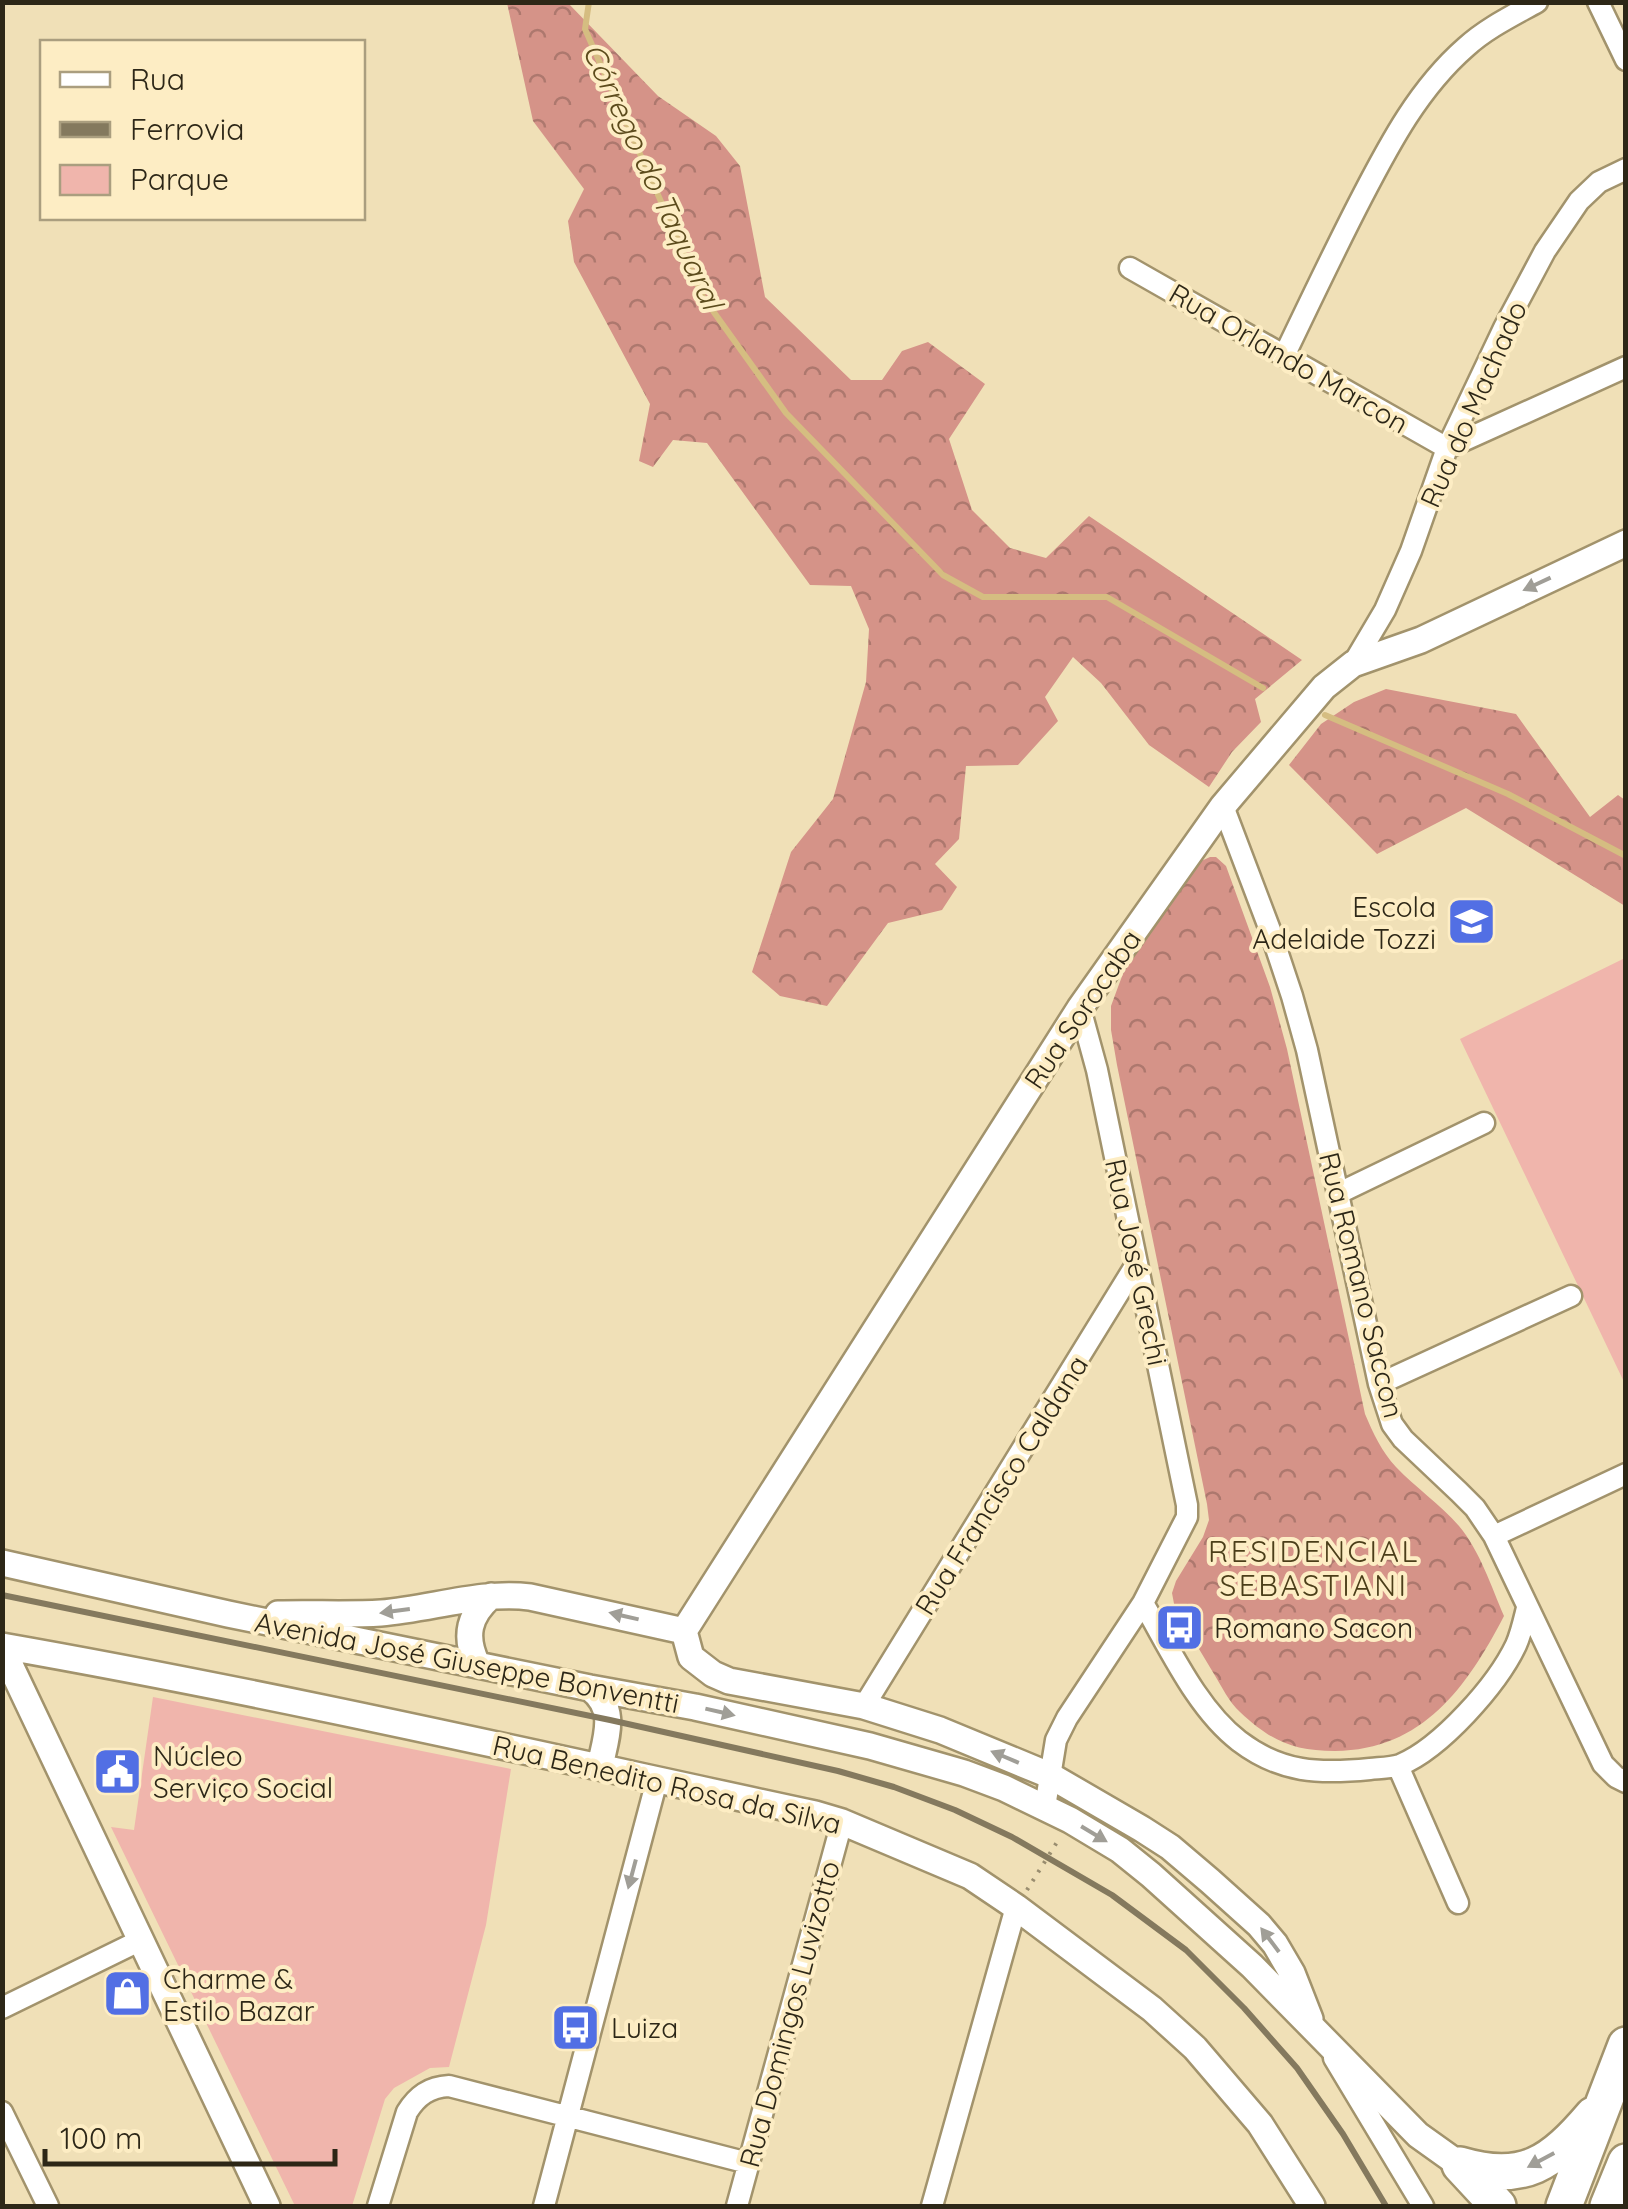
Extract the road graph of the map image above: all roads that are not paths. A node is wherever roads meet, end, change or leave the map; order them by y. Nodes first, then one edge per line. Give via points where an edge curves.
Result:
1 (1537, 2) edge
2 (1598, 2) edge
3 (1626, 60) edge
4 (1626, 169) edge
5 (1130, 268) dead end
6 (1285, 354) junction
7 (1626, 367) edge
8 (1447, 448) junction
9 (1626, 543) edge
10 (1353, 664) junction
11 (1223, 806) junction
12 (1080, 1008) junction
13 (1484, 1123) dead end
14 (1338, 1193) junction
15 (1137, 1264) junction
16 (1570, 1296) dead end
17 (1380, 1384) junction
18 (1626, 1474) edge
19 (1494, 1536) junction
20 (2, 1563) edge
21 (491, 1596) junction
22 (1143, 1603) junction
23 (1527, 1608) junction
24 (228, 1614) junction
25 (684, 1630) junction
26 (2, 1647) edge
27 (691, 1657) junction
28 (477, 1664) junction
29 (590, 1688) junction
30 (653, 1699) junction
31 (864, 1706) junction
32 (610, 1720) junction
33 (600, 1766) junction
34 (1398, 1766) junction
35 (1049, 1775) junction
36 (657, 1780) junction
37 (1626, 1782) edge
38 (1045, 1806) junction
39 (842, 1822) junction
40 (1458, 1903) dead end
41 (1016, 1906) junction
42 (140, 1940) junction
43 (2, 2008) edge
44 (1320, 2034) junction
45 (1626, 2045) edge
46 (1603, 2103) junction
47 (2, 2112) edge
48 (569, 2116) junction
49 (1626, 2162) edge
50 (748, 2164) junction
51 (1460, 2165) junction
52 (48, 2206) edge
53 (267, 2206) edge
54 (378, 2206) edge
55 (544, 2206) edge
56 (736, 2206) edge
57 (932, 2206) edge
58 (1312, 2206) edge
59 (1423, 2206) edge
60 (1498, 2206) edge
61 (1564, 2206) edge
62 (1608, 2206) edge

1 - 6 street via 1465,47 1409,113
2 - 3 street
4 - 8 street, Rua do Machado via 1579,201 1545,251
5 - 6 street, Rua Orlando Marcon
6 - 8 street, Rua Orlando Marcon
7 - 8 street
8 - 10 street, Rua do Machado via 1385,610
9 -> 10 street, Rua Sorocaba via 1421,640
10 - 11 street, Rua Sorocaba via 1324,687
11 - 12 street, Rua Sorocaba
11 - 14 street, Rua Romano Saccon via 1292,996
12 - 15 street, Rua José Grechi
12 - 25 street, Rua Sorocaba
13 - 14 street
14 - 17 street, Rua Romano Saccon
15 - 22 street, Rua José Grechi via 1187,1506
15 - 31 street, Rua Francisco Caldana
16 - 17 street
17 - 19 street, Rua Romano Saccon via 1403,1439
18 - 19 street
19 - 23 street, Rua Romano Saccon
20 - 24 street
21 -> 24 street, Avenida José Giuseppe Bonventti via 382,1613
25 -> 21 street, Avenida José Giuseppe Bonventti via 530,1596
21 - 28 street via 470,1628
22 - 34 street via 1220,1724 1266,1759 1314,1771
22 - 35 street via 1067,1718
23 - 34 street via 1517,1644 1476,1702
23 - 37 street, Rua Romano Saccon via 1603,1764
24 - 28 street, Avenida José Giuseppe Bonventti
25 - 27 street, Avenida José Giuseppe Bonventti
26 - 33 street, Rua Benedito Rosa da Silva
26 - 42 street
27 - 30 street via 679,1693
27 - 31 street, Avenida José Giuseppe Bonventti via 729,1681
28 - 29 street, Avenida José Giuseppe Bonventti
29 - 30 street, Avenida José Giuseppe Bonventti
29 - 32 street
30 - 32 street
30 -> 38 street, Avenida José Giuseppe Bonventti via 870,1746
35 -> 31 street, Avenida José Giuseppe Bonventti
32 - 33 street
33 - 36 street, Rua Benedito Rosa da Silva
34 - 40 street
35 - 38 street
44 -> 35 street, Avenida José Giuseppe Bonventti via 1292,1972 1259,1925 1170,1847
36 - 39 street, Rua Benedito Rosa da Silva
36 -> 48 street
38 -> 44 street, Avenida José Giuseppe Bonventti via 1120,1850
39 - 41 street, Rua Benedito Rosa da Silva via 970,1876
39 - 50 street, Rua Domingos Luvizotto
41 - 57 street
41 - 58 street, Rua Benedito Rosa da Silva via 1195,2048 1260,2124
42 - 43 street
42 - 53 street
44 - 51 street, Avenida José Giuseppe Bonventti via 1418,2134
44 - 59 street
45 - 46 highway
46 -> 51 highway via 1540,2164 1488,2174
46 - 61 highway
47 - 52 street
48 - 50 street
48 - 54 street via 435,2087 407,2112
48 - 55 street
49 - 62 highway
50 - 56 street, Rua Domingos Luvizotto
51 - 60 highway

